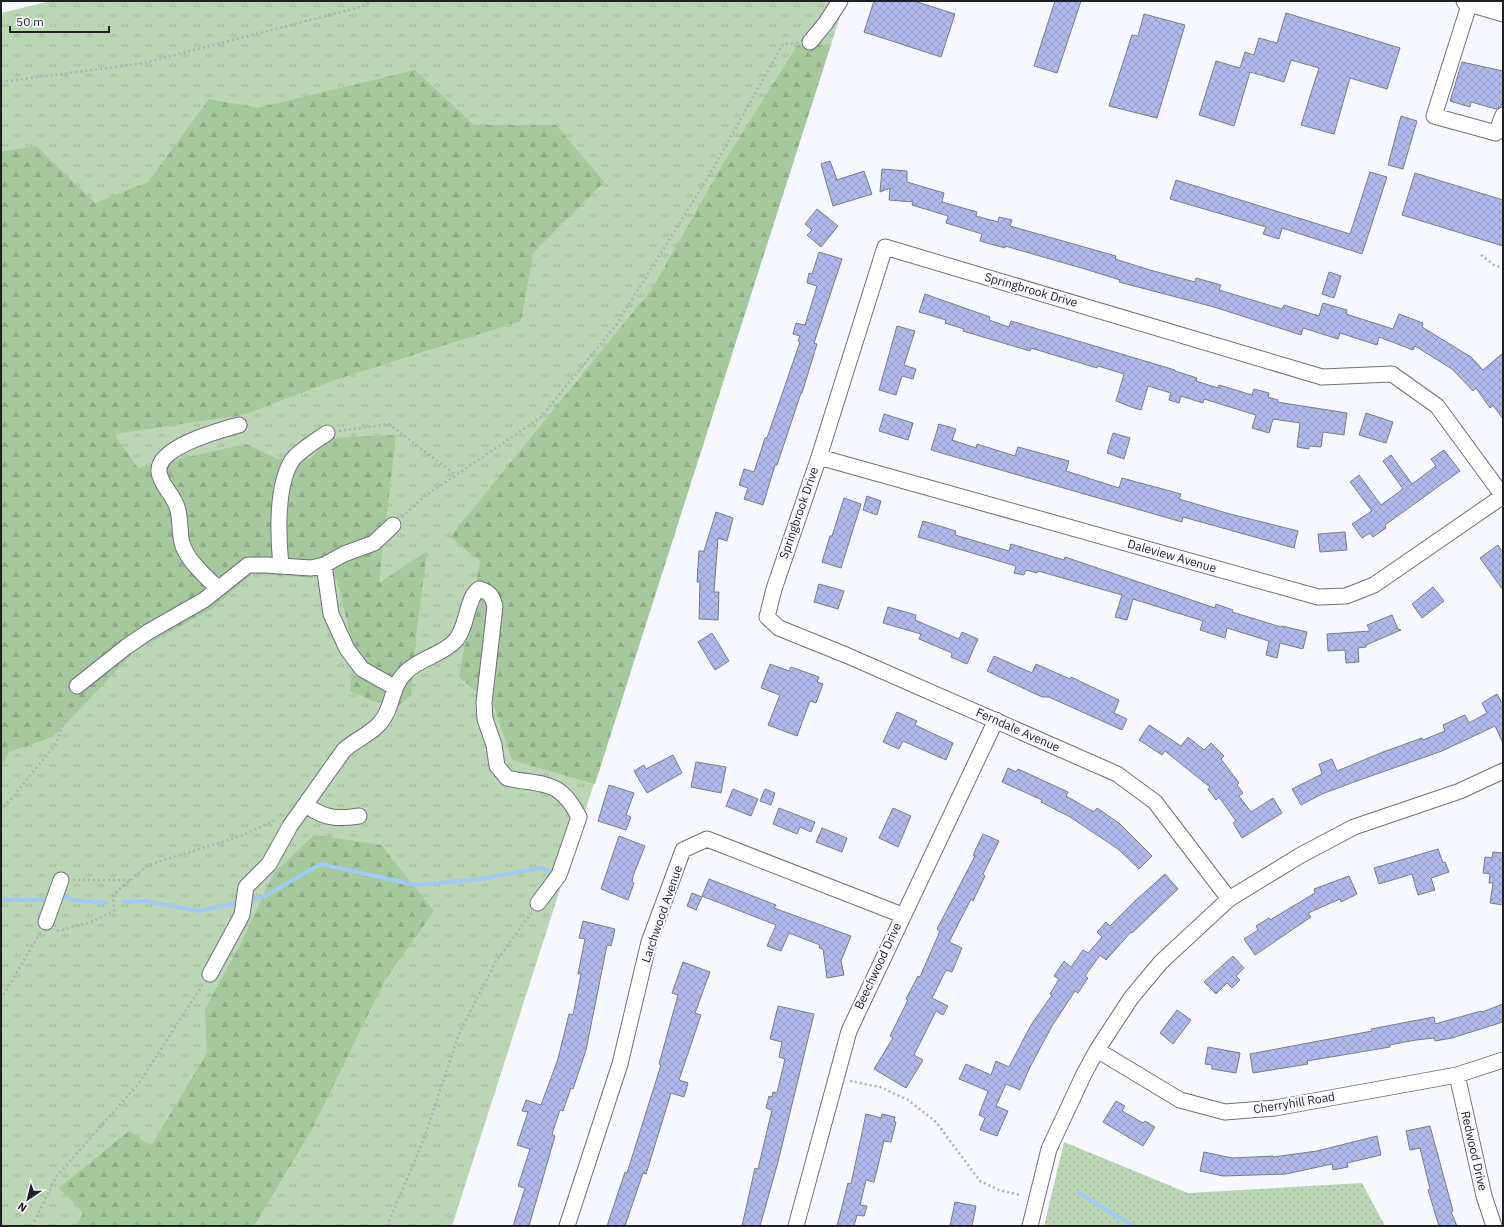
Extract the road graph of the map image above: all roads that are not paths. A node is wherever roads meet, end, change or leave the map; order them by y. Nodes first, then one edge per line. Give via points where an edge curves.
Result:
1 (840, 1) edge
2 (1468, 2) edge
3 (1503, 12) edge
4 (810, 42) road end
5 (1503, 115) edge
6 (239, 425) dead end
7 (327, 432) road end
8 (818, 457) junction
9 (1503, 496) edge
10 (393, 525) road end
11 (324, 565) junction
12 (281, 566) junction
13 (218, 589) junction
14 (767, 617) joint
15 (77, 686) road end
16 (394, 687) junction
17 (996, 720) junction
18 (1503, 771) edge
19 (308, 800) junction
20 (358, 816) dead end
21 (60, 884) road end
22 (1229, 899) junction
23 (538, 903) road end
24 (902, 915) junction
25 (49, 924) road end
26 (210, 974) road end
27 (1097, 1050) junction
28 (1503, 1060) edge
29 (1457, 1074) junction
30 (567, 1226) edge
31 (796, 1226) edge
32 (1030, 1226) edge
33 (1494, 1226) edge

1 - 4 street
2 - 3 main road
2 - 5 street via 1434,116 1496,133
6 - 13 street via 210,433 173,450 160,462 159,471 163,484 174,497 178,507 183,545
7 - 12 street via 291,462 282,492 279,530
8 - 9 street, Daleview Avenue via 1318,597 1346,596 1374,585
8 - 9 street, Springbrook Drive via 885,247 1322,376 1392,374 1437,406
8 - 14 street, Springbrook Drive
10 - 11 street via 374,543 344,554
11 - 12 street via 311,568
11 - 16 street via 331,614 347,648 362,668
12 - 13 street via 248,565
13 - 15 street via 204,600 148,632
14 - 17 street, Ferndale Avenue via 779,628
16 - 19 street via 392,700 380,723 344,750
16 - 23 street via 414,665 455,641 466,621 471,598 475,592 479,589 492,596 495,606 484,703 485,719 494,745 497,766 507,778 552,786 566,798 579,817 559,875
17 - 22 street, Ferndale Avenue via 1117,774 1155,802
17 - 24 street, Beechwood Drive
18 - 22 street via 1460,791 1354,827 1301,855
19 - 20 street via 310,807 326,816 336,819
19 - 26 street via 269,864 245,889 242,915
21 - 25 street
22 - 27 street via 1161,962 1131,998
24 - 30 street, Larchwood Avenue via 706,839 683,850 650,942 620,1064
24 - 31 street, Beechwood Drive via 849,1031
27 - 29 street, Cherryhill Road via 1180,1100 1225,1112 1275,1108
27 - 32 street via 1049,1149
28 - 29 street, Cherryhill Road
29 - 33 street, Redwood Drive via 1484,1196

